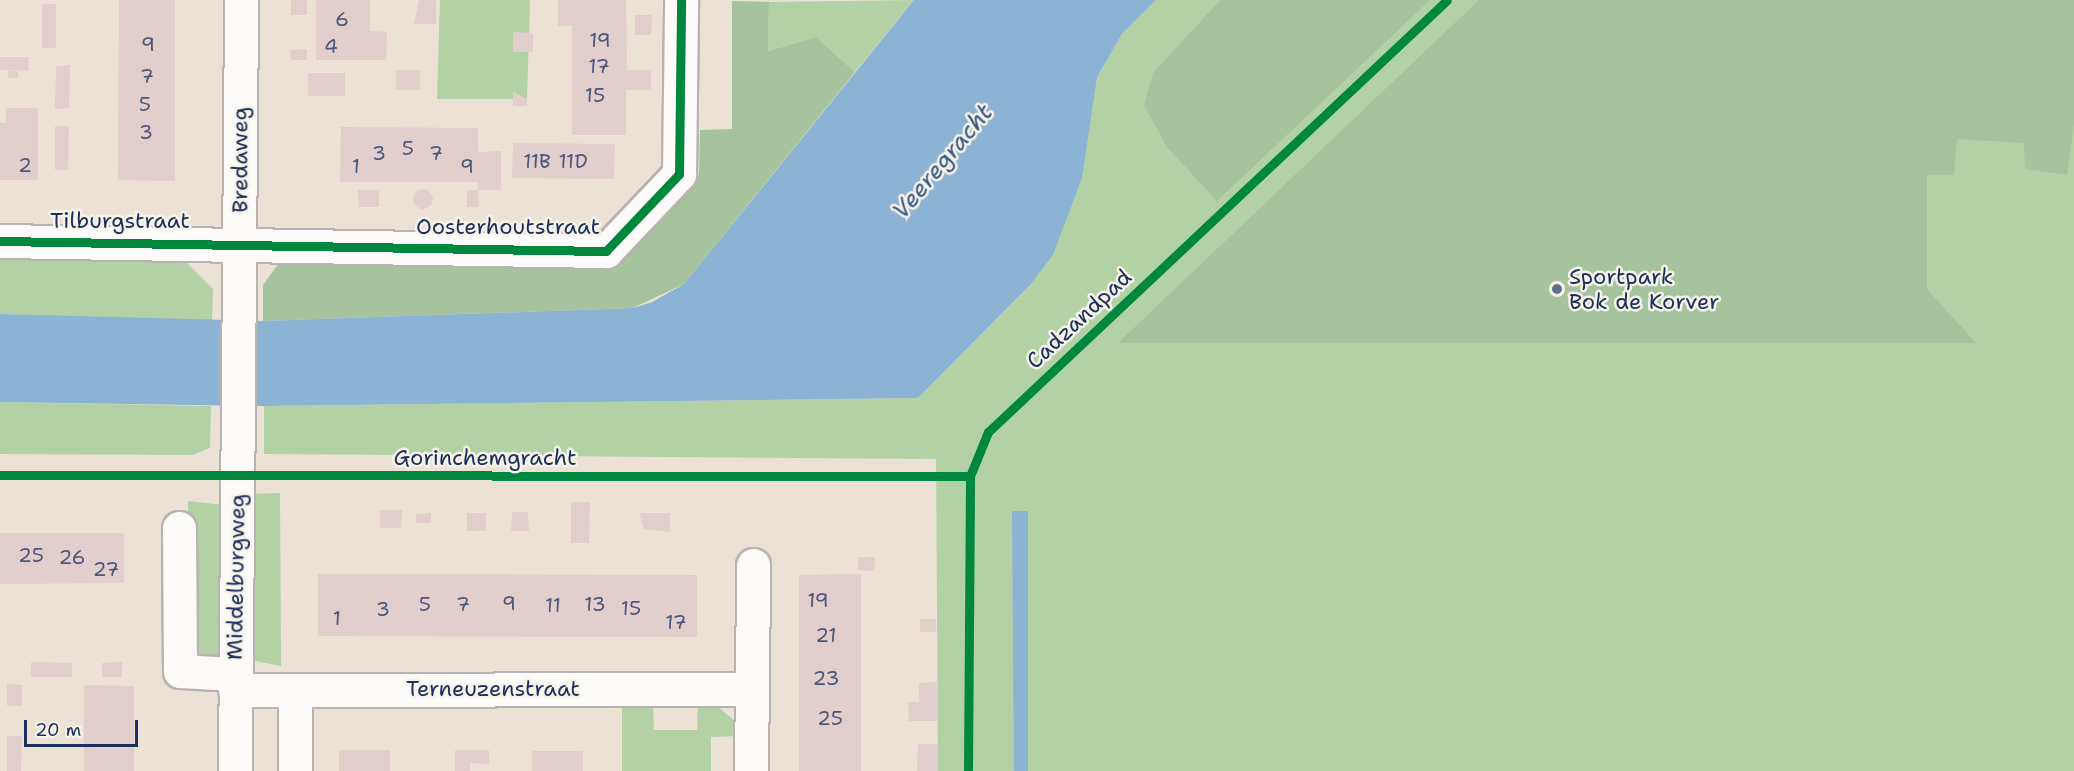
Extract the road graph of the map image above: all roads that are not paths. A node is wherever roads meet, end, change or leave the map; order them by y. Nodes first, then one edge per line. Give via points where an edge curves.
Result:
1 (241, 0) edge
2 (681, 0) edge
3 (0, 241) edge
4 (239, 241) junction
5 (239, 408) joint
6 (179, 528) dead end
7 (753, 565) dead end
8 (235, 682) junction
9 (751, 689) junction
10 (295, 690) junction
11 (235, 771) edge
12 (295, 771) edge
13 (751, 771) edge

1 - 4 street, Bredaweg
2 - 4 street, Oosterhoutstraat via 679,174 606,251
3 - 4 street, Tilburgstraat
4 - 5 street, Bredaweg
5 - 8 street, Middelburgweg
6 - 8 street, Middelburgweg via 180,671
7 - 9 street
8 - 10 street, Terneuzenstraat
8 - 11 street, Middelburgweg
9 - 10 street, Terneuzenstraat
9 - 13 street
10 - 12 street

